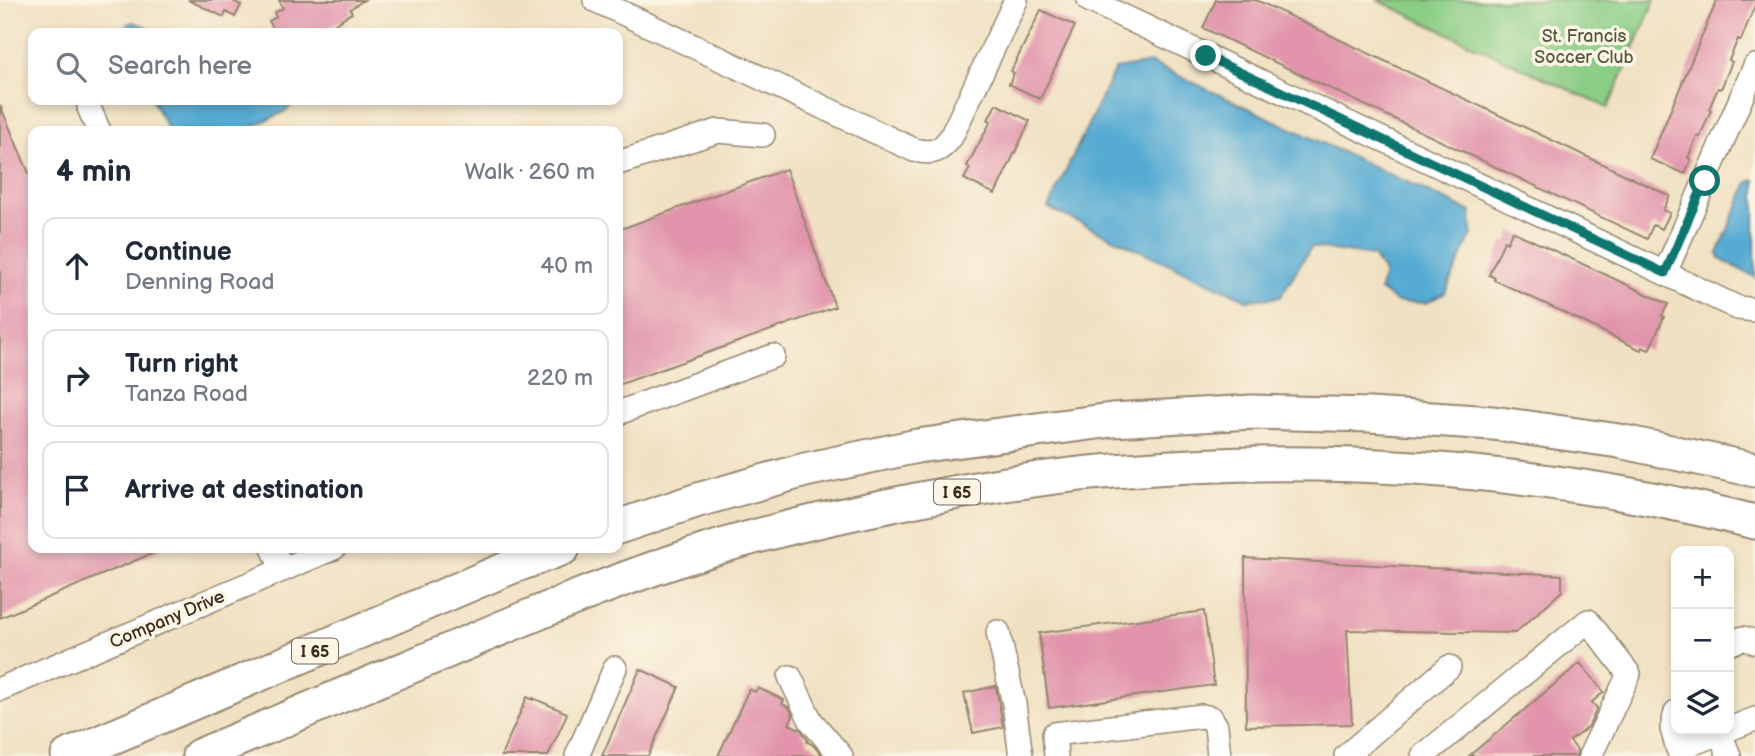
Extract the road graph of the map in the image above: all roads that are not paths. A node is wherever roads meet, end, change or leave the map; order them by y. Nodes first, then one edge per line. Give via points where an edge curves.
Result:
1 (595, 0) edge
2 (1016, 0) edge
3 (1089, 0) edge
4 (1755, 66) edge
5 (89, 108) dead end
6 (97, 126) edge
7 (764, 135) dead end
8 (623, 161) edge
9 (1665, 273) junction
10 (1755, 310) edge
11 (774, 356) dead end
12 (623, 411) edge
13 (1755, 470) edge
14 (1755, 522) edge
15 (623, 525) edge
16 (275, 553) edge
17 (321, 553) edge
18 (549, 553) edge
19 (282, 570) junction
20 (998, 632) dead end
21 (1734, 642) edge
22 (1755, 642) edge
23 (1449, 667) dead end
24 (615, 668) dead end
25 (790, 677) dead end
26 (0, 689) edge
27 (1755, 719) edge
28 (1734, 727) edge
29 (1674, 735) edge
30 (1716, 735) edge
31 (1721, 735) edge
32 (1680, 753) edge
33 (68, 756) edge
34 (200, 756) edge
35 (577, 756) edge
36 (841, 756) edge
37 (1021, 756) edge
38 (1056, 756) edge
39 (1219, 756) edge
40 (1346, 756) edge
41 (1423, 756) edge
42 (1590, 756) edge
43 (1729, 756) edge

1 - 2 street via 925,153 936,151 951,137
3 - 9 street
4 - 9 street
5 - 6 street
7 - 8 street via 718,131
9 - 10 street via 1738,307
11 - 12 street
13 - 15 highway via 1619,441 1493,423 1252,412 1112,420 917,446 805,470
14 - 34 highway, I 65 via 1609,491 1484,474 1367,465 1250,464 1113,471 1013,483 809,522 709,550 530,615
16 - 19 street
17 - 19 street, Company Drive
18 - 33 highway, I 65
19 - 26 street, Company Drive
20 - 37 street
21 - 22 street via 1743,638
23 - 40 street
24 - 35 street
25 - 36 street via 811,721
27 - 28 street
29 - 32 street
30 - 32 street
31 - 43 street
38 - 39 street via 1054,734 1202,716 1211,718 1216,726
41 - 42 street via 1587,621 1629,674

